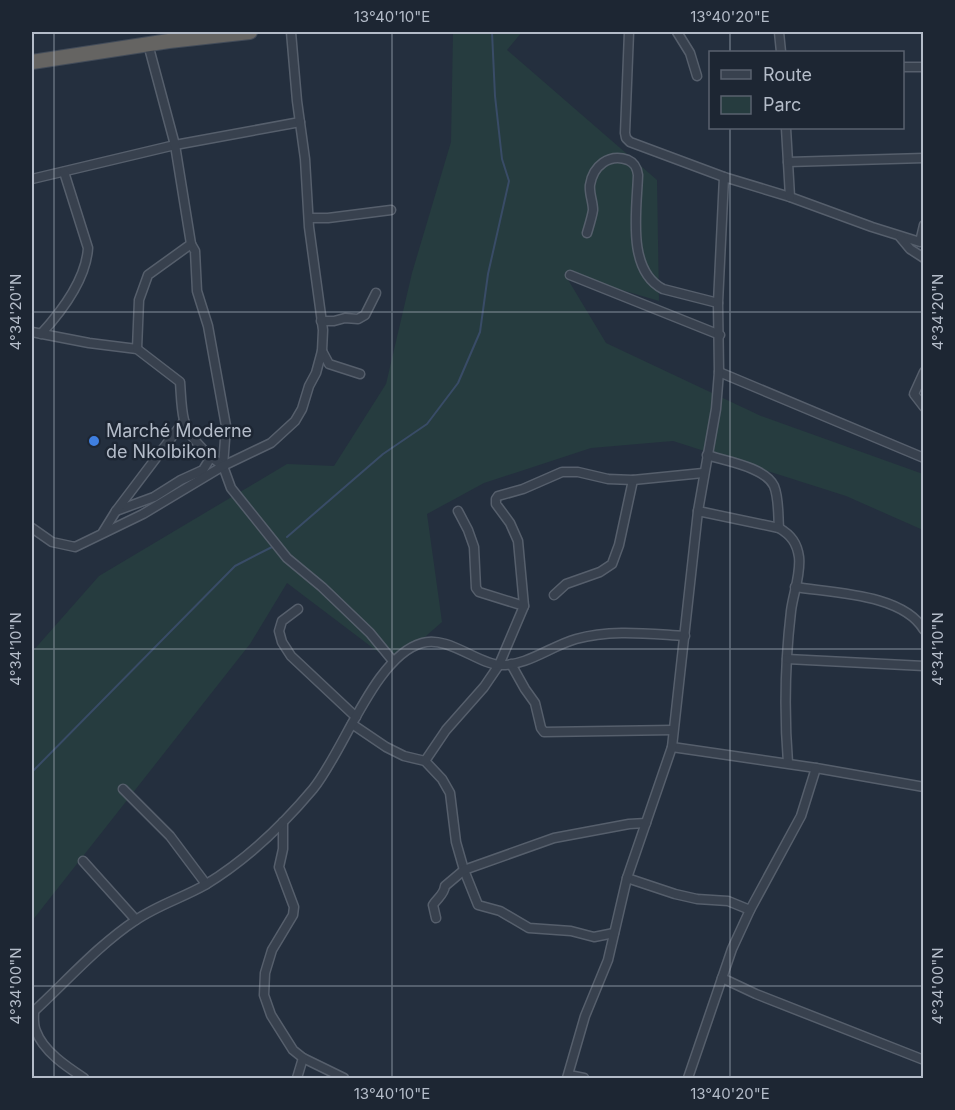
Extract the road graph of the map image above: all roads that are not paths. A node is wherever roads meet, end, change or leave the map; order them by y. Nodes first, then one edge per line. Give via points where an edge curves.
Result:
1 (250, 32) edge
2 (291, 32) edge
3 (629, 32) edge
4 (677, 32) edge
5 (779, 32) edge
6 (202, 34) edge
7 (168, 36) edge
8 (148, 44) junction
9 (781, 51) edge
10 (32, 62) edge
11 (924, 67) edge
12 (904, 68) edge
13 (697, 76) dead end
14 (300, 122) junction
15 (786, 129) edge
16 (175, 145) junction
17 (924, 158) edge
18 (788, 162) junction
19 (64, 172) junction
20 (724, 177) junction
21 (32, 179) edge
22 (790, 197) junction
23 (391, 210) dead end
24 (310, 218) junction
25 (924, 225) edge
26 (587, 233) dead end
27 (899, 236) junction
28 (922, 243) edge
29 (191, 244) junction
30 (924, 258) edge
31 (570, 274) dead end
32 (376, 293) dead end
33 (718, 303) junction
34 (321, 321) junction
35 (36, 333) edge
36 (720, 335) junction
37 (137, 349) junction
38 (322, 351) junction
39 (719, 372) junction
40 (924, 372) edge
41 (360, 374) dead end
42 (924, 407) edge
43 (184, 421) junction
44 (707, 455) junction
45 (211, 457) junction
46 (924, 458) edge
47 (223, 466) junction
48 (703, 473) junction
49 (633, 480) junction
50 (116, 511) junction
51 (458, 511) dead end
52 (698, 511) junction
53 (32, 528) edge
54 (779, 528) junction
55 (102, 534) junction
56 (795, 587) junction
57 (554, 596) dead end
58 (524, 606) junction
59 (298, 609) dead end
60 (924, 630) edge
61 (685, 636) junction
62 (787, 659) junction
63 (393, 662) junction
64 (511, 664) junction
65 (499, 665) junction
66 (924, 666) edge
67 (354, 721) junction
68 (673, 730) junction
69 (672, 747) junction
70 (425, 761) junction
71 (788, 763) junction
72 (816, 768) junction
73 (924, 787) edge
74 (123, 789) dead end
75 (283, 822) junction
76 (646, 823) junction
77 (83, 861) dead end
78 (464, 870) junction
79 (627, 878) junction
80 (206, 884) junction
81 (750, 910) junction
82 (436, 918) dead end
83 (136, 920) junction
84 (614, 933) junction
85 (722, 978) junction
86 (33, 1012) edge
87 (303, 1058) junction
88 (924, 1060) edge
89 (568, 1077) edge
90 (84, 1078) edge
91 (297, 1078) edge
92 (344, 1078) edge
93 (584, 1078) edge
94 (688, 1078) edge

1 - 6 highway
2 - 14 street
3 - 20 street via 626,138
4 - 13 street via 690,53
5 - 9 street
6 - 7 highway
7 - 8 highway
8 - 10 highway
8 - 16 street
11 - 12 street
14 - 16 street
14 - 24 street
15 - 18 street
16 - 19 street
16 - 29 street
17 - 18 street
18 - 22 street
19 - 21 street
19 - 35 street via 88,248 87,258 61,311
20 - 22 street
20 - 33 street
22 - 27 street
23 - 24 street
24 - 34 street
25 - 28 street
26 - 33 street via 593,210 590,186 596,170 615,157 631,161 638,175 636,240 641,264 655,285
27 - 28 street
27 - 30 street
29 - 37 street via 148,275 139,300
29 - 47 street via 226,426
31 - 36 street
32 - 34 street via 370,308 358,319
33 - 36 street
34 - 38 street
35 - 37 street
36 - 39 street
37 - 43 street via 180,382
38 - 41 street via 329,364
38 - 47 street via 302,409 294,420 271,443
39 - 44 street
39 - 46 street
40 - 42 street via 914,394
43 - 45 street via 192,437
43 - 50 street
44 - 48 street
44 - 54 street via 768,477 776,495
45 - 47 street
45 - 50 street via 203,470 154,497
47 - 55 street
47 - 63 street via 231,488 287,558 370,633
48 - 49 street
48 - 52 street
49 - 57 street via 612,564 566,584
49 - 58 street via 562,472 498,496 496,504 518,540
50 - 55 street
51 - 58 street via 474,547 476,588
52 - 54 street
52 - 61 street
53 - 55 street via 52,542 75,547
54 - 56 street via 796,545 799,560
56 - 60 street via 881,600 911,615
56 - 62 street
58 - 65 street
59 - 67 street via 282,621 282,642
61 - 64 street via 602,633 575,639
61 - 68 street
62 - 66 street
62 - 71 street
63 - 65 street via 422,643 433,641
63 - 67 street
64 - 65 street
64 - 68 street via 535,702 544,732
65 - 70 street
67 - 70 street via 386,747
67 - 75 street via 315,786
68 - 69 street
69 - 71 street
69 - 76 street
70 - 78 street via 450,793
71 - 72 street
72 - 73 street
72 - 81 street via 801,816
74 - 80 street via 170,836
75 - 80 street
75 - 87 street via 279,867 294,907 272,950 264,995 292,1050
76 - 78 street via 554,838
76 - 79 street
77 - 83 street
78 - 82 street via 436,900
78 - 84 street via 478,905 500,911 529,928 594,937
79 - 81 street via 675,894 728,901
79 - 84 street
80 - 83 street
81 - 85 street
83 - 86 street via 87,959
84 - 89 street
85 - 88 street
85 - 94 street
86 - 90 street via 38,1035 52,1054
87 - 91 street
87 - 92 street
89 - 93 street

